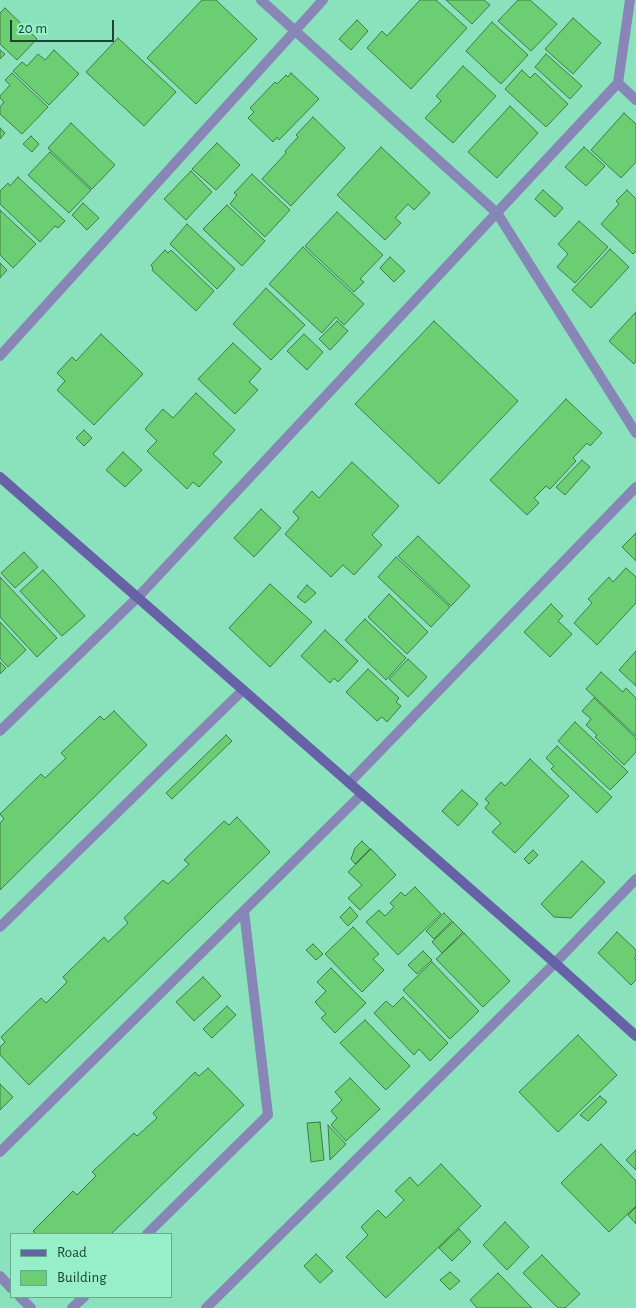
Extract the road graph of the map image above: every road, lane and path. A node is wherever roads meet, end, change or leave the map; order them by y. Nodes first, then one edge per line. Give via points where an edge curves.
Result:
1 (261, 0) edge
2 (323, 0) edge
3 (630, 0) edge
4 (295, 31) junction
5 (618, 84) junction
6 (636, 100) edge
7 (496, 213) junction
8 (0, 356) edge
9 (636, 433) edge
10 (0, 477) edge
11 (636, 487) edge
12 (138, 597) junction
13 (243, 690) junction
14 (0, 731) edge
15 (349, 783) junction
16 (362, 794) junction
17 (636, 879) edge
18 (244, 911) junction
19 (0, 928) edge
20 (555, 963) junction
21 (636, 1036) edge
22 (0, 1152) edge
23 (148, 1233) edge
24 (0, 1276) edge
25 (10, 1287) edge
26 (21, 1298) edge
27 (83, 1298) edge
28 (31, 1308) edge
29 (72, 1308) edge
30 (206, 1308) edge

1 - 4 street
2 - 4 street
3 - 5 street
4 - 7 street
4 - 8 street
5 - 6 street
5 - 7 street
7 - 9 street
7 - 12 street
10 - 12 street
11 - 15 street
12 - 13 street
12 - 14 street
13 - 15 street
13 - 19 street
15 - 16 street
16 - 18 street
16 - 20 street
17 - 20 street
18 - 22 street
18 - 23 street via 268,1115
20 - 21 street
20 - 30 street
24 - 25 street
26 - 28 street
27 - 29 street

